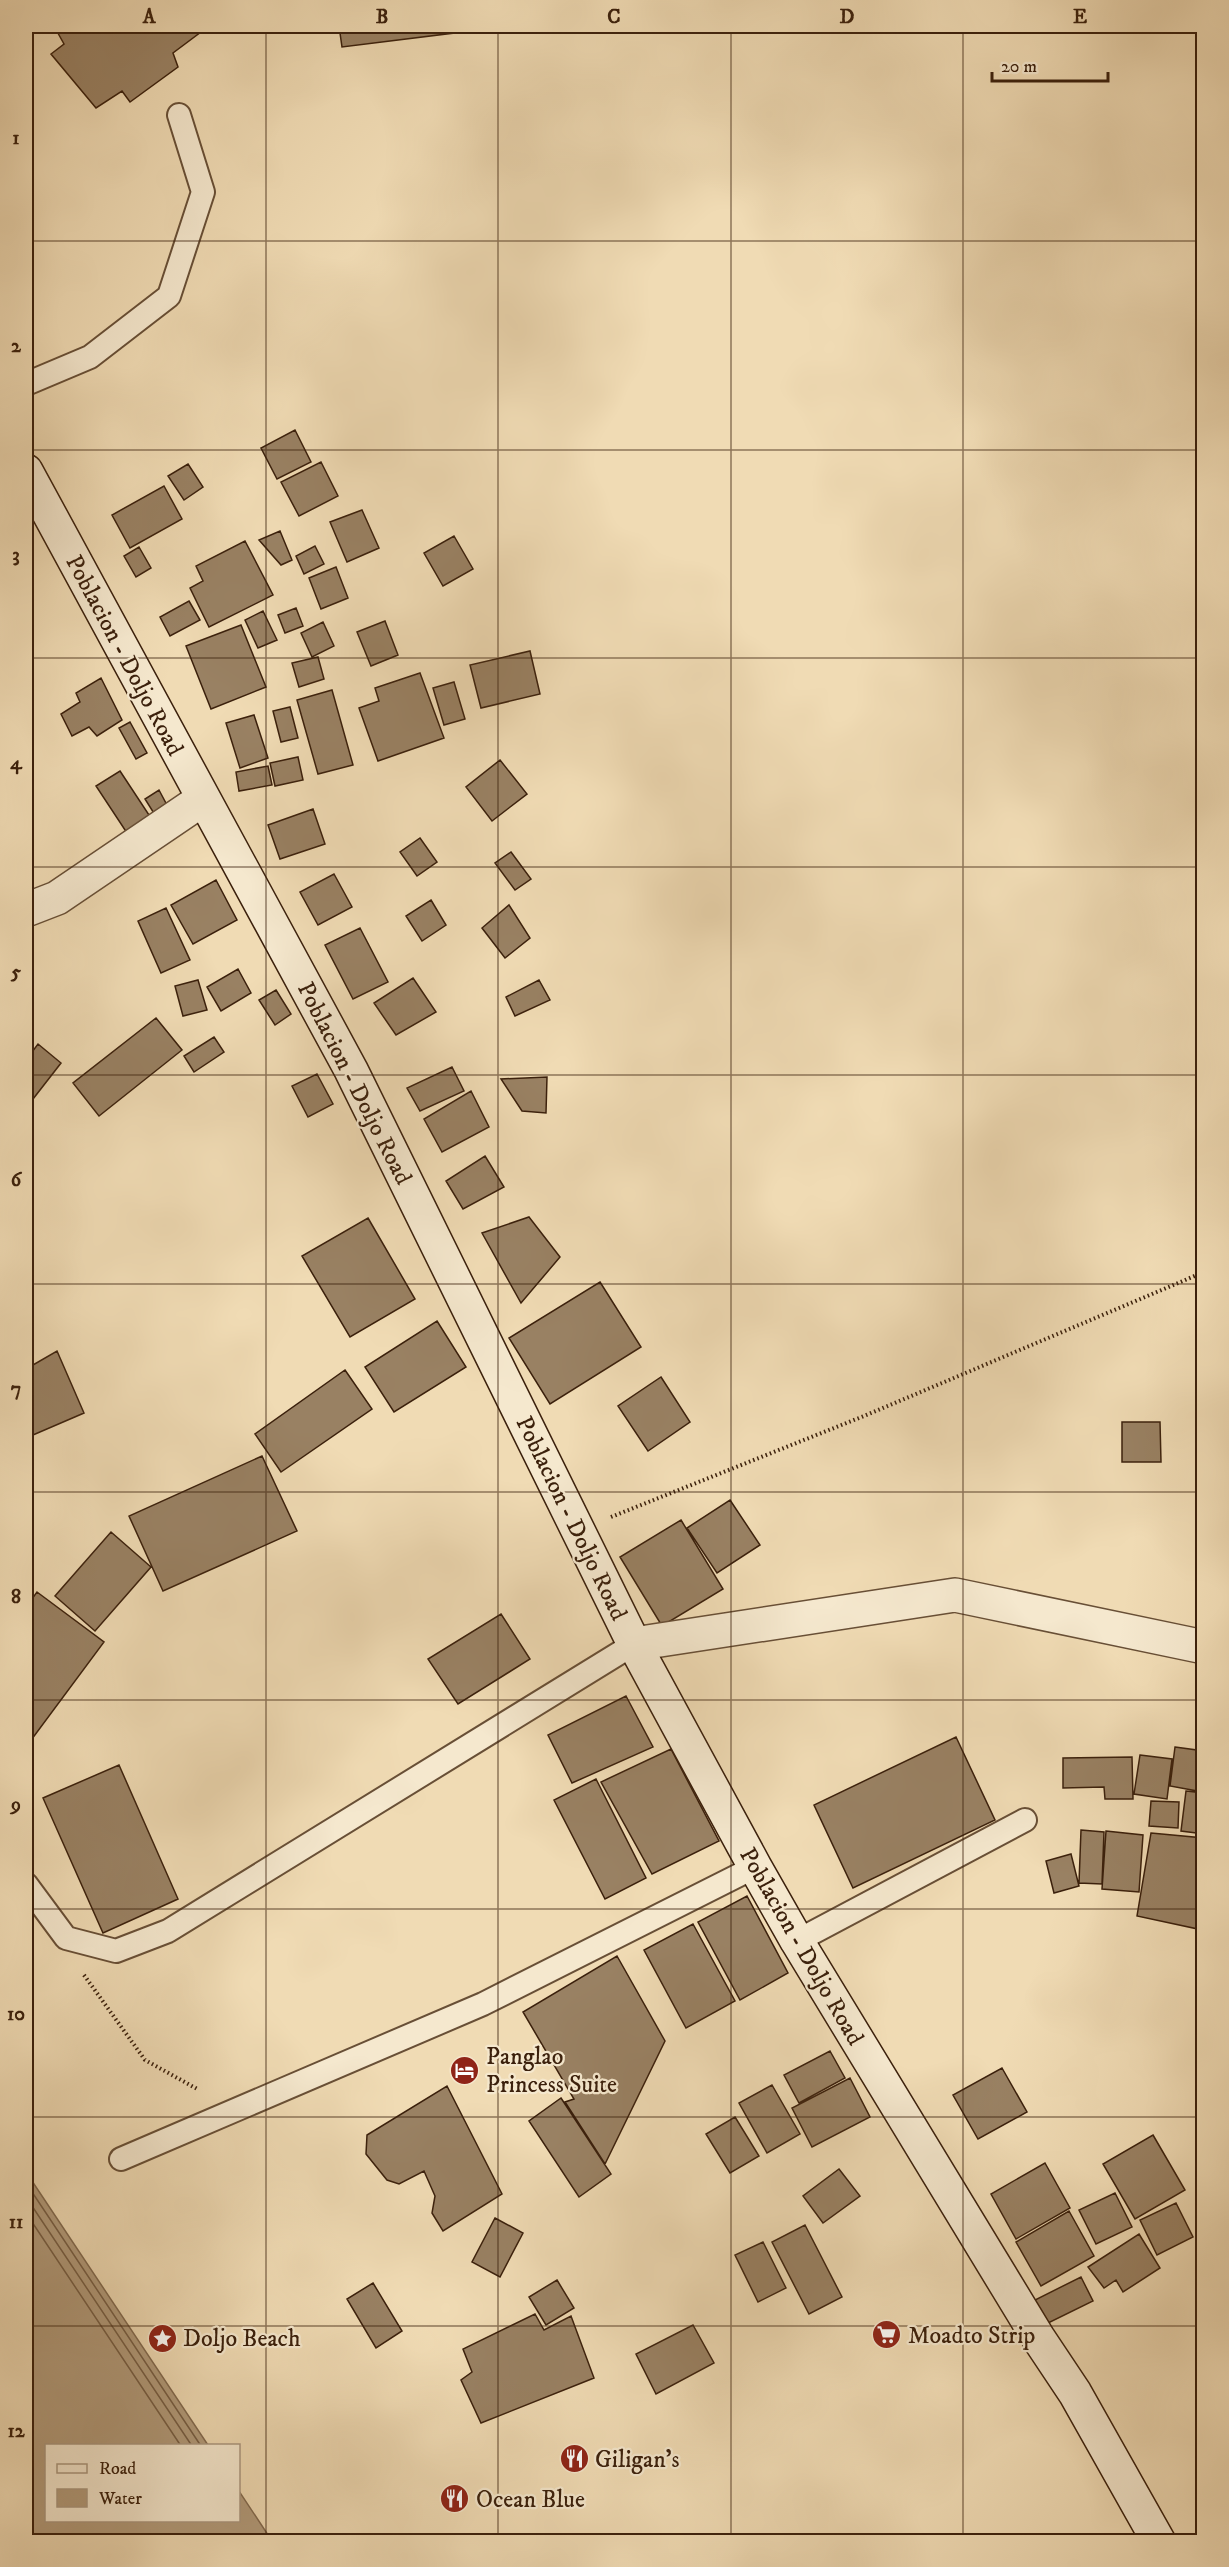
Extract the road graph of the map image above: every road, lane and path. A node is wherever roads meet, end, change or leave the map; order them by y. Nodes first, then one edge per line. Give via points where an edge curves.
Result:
1 (179, 115) dead end
2 (26, 384) edge
3 (26, 471) edge
4 (203, 799) junction
5 (26, 910) edge
6 (1203, 1272) edge
7 (578, 1530) junction
8 (634, 1644) junction
9 (1203, 1647) edge
10 (1025, 1820) dead end
11 (755, 1867) junction
12 (26, 1884) edge
13 (66, 1938) junction
14 (796, 1941) junction
15 (234, 2110) junction
16 (121, 2159) dead end
17 (1159, 2541) edge

1 - 2 lane via 203,192 169,296 90,357
3 - 4 street, Poblacion - Doljo Road
4 - 5 street via 57,898
4 - 7 street, Poblacion - Doljo Road via 351,1070
6 - 7 path via 864,1416
7 - 8 street, Poblacion - Doljo Road
8 - 9 street via 955,1595
8 - 11 street, Poblacion - Doljo Road
8 - 13 lane via 168,1931 117,1951
10 - 14 lane
11 - 14 street, Poblacion - Doljo Road
11 - 15 lane via 483,2004
12 - 13 lane
13 - 15 path via 74,1961 145,2060
14 - 17 street, Poblacion - Doljo Road via 1075,2393
15 - 16 lane

